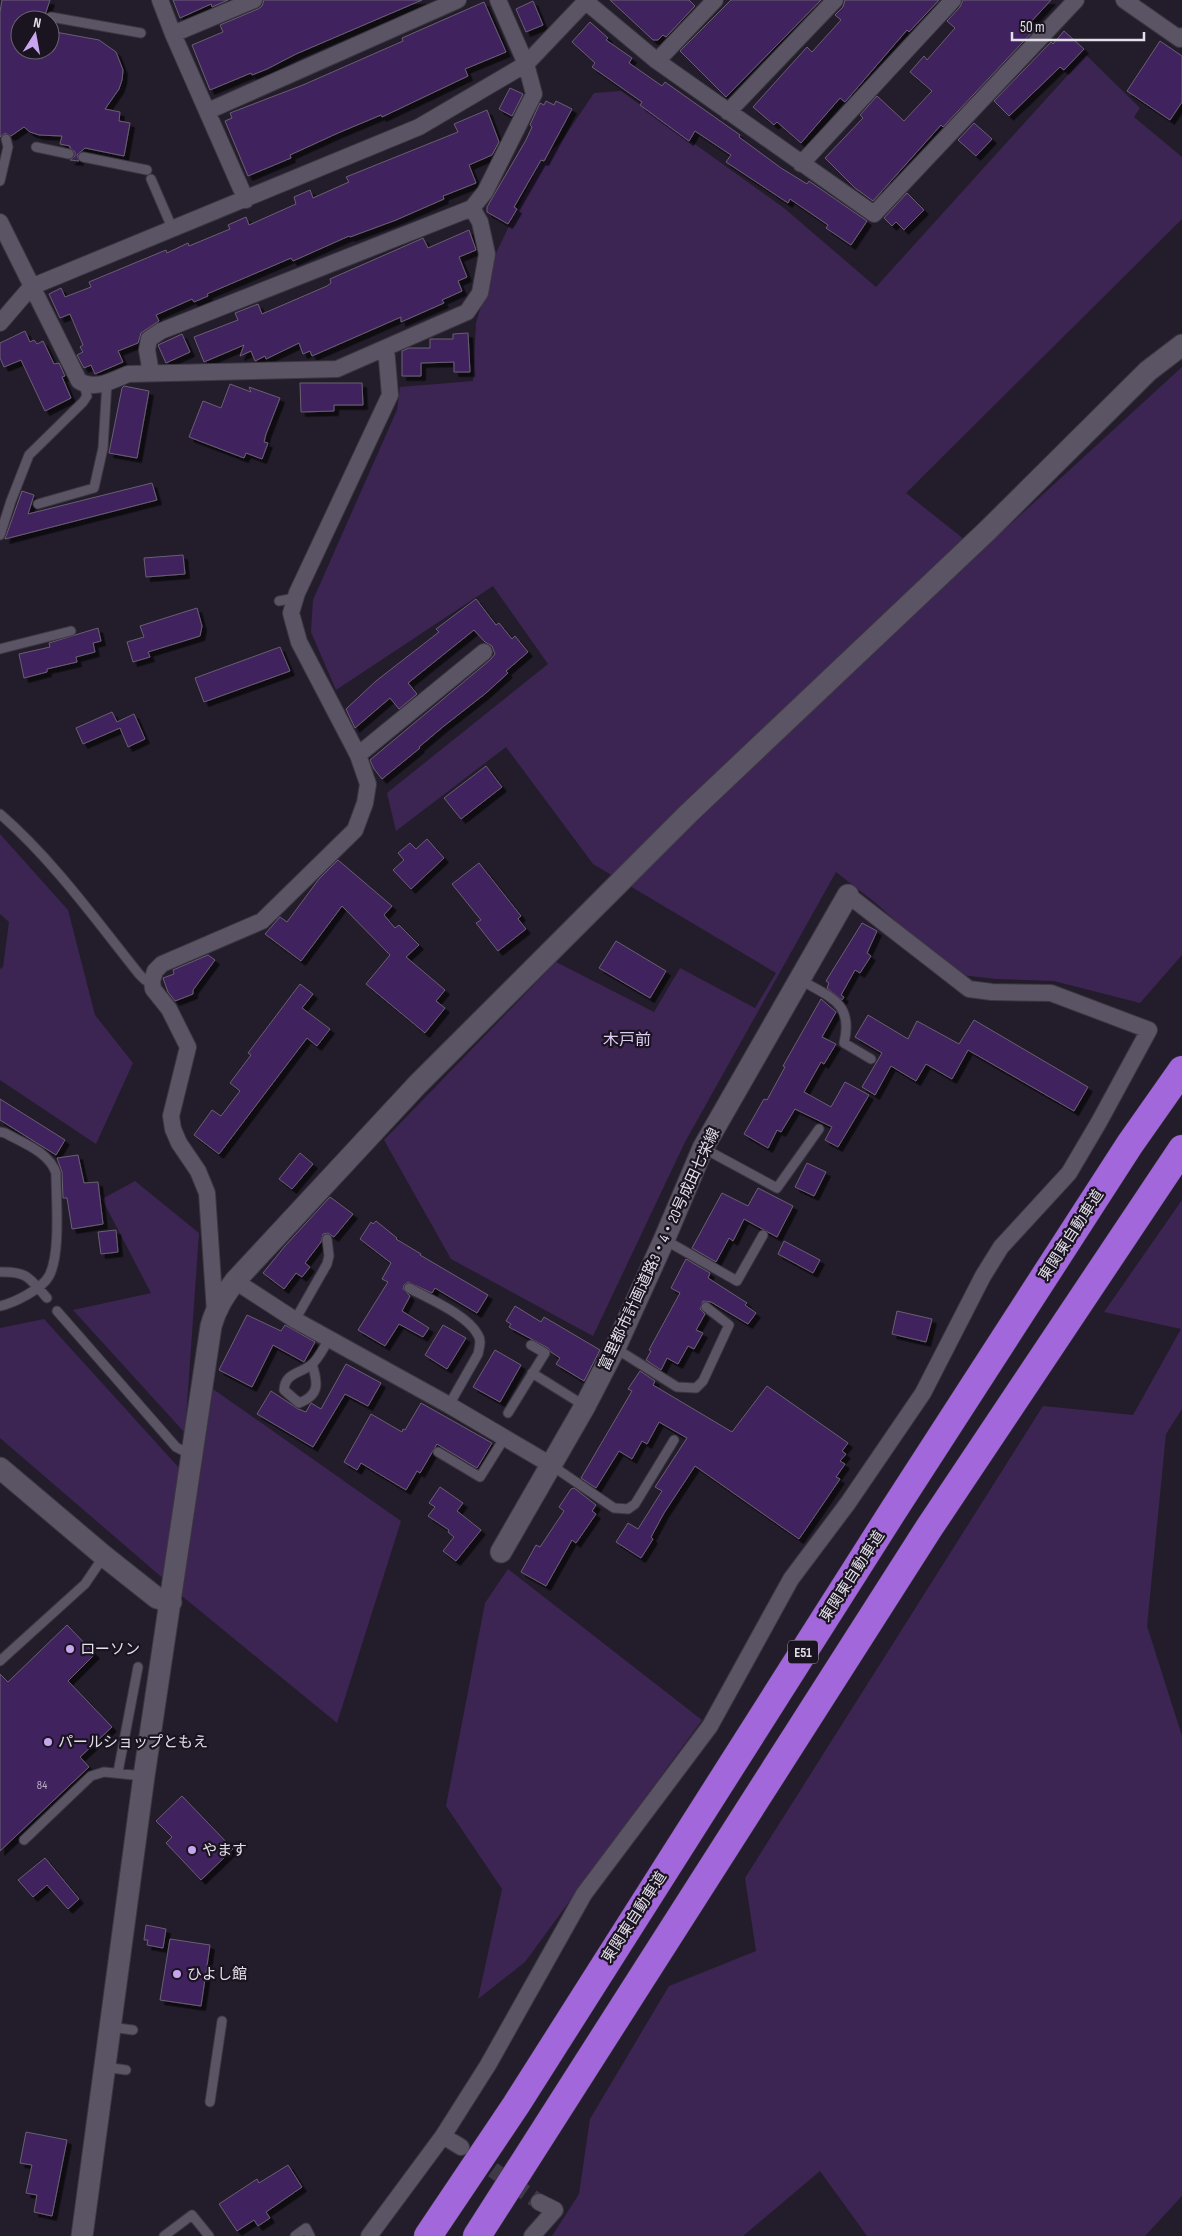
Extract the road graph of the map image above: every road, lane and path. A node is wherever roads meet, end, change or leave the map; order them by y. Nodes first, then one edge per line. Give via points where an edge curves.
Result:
1 (160, 0) edge
2 (254, 0) edge
3 (458, 0) edge
4 (498, 0) edge
5 (715, 0) edge
6 (835, 0) edge
7 (954, 0) edge
8 (1076, 0) edge
9 (1124, 0) edge
10 (586, 1) edge
11 (60, 19) edge
12 (141, 33) dead end
13 (173, 34) junction
14 (1182, 36) edge
15 (657, 61) junction
16 (526, 64) junction
17 (208, 111) junction
18 (728, 112) junction
19 (6, 139) dead end
20 (36, 147) dead end
21 (69, 154) dead end
22 (83, 157) dead end
23 (801, 164) junction
24 (147, 170) dead end
25 (151, 179) dead end
26 (0, 181) edge
27 (246, 200) junction
28 (472, 208) junction
29 (0, 222) edge
30 (173, 230) junction
31 (31, 287) junction
32 (0, 324) edge
33 (1182, 345) edge
34 (386, 348) junction
35 (150, 373) junction
36 (107, 382) junction
37 (84, 384) junction
38 (38, 504) dead end
39 (0, 535) edge
40 (71, 631) dead end
41 (0, 649) edge
42 (484, 652) dead end
43 (358, 755) junction
44 (0, 814) edge
45 (848, 895) joint
46 (799, 979) junction
47 (152, 981) junction
48 (871, 1059) dead end
49 (1182, 1070) edge
50 (820, 1129) dead end
51 (0, 1132) edge
52 (703, 1148) junction
53 (1182, 1149) edge
54 (763, 1235) dead end
55 (327, 1239) dead end
56 (664, 1240) junction
57 (0, 1272) edge
58 (235, 1281) junction
59 (37, 1286) junction
60 (409, 1288) dead end
61 (47, 1298) dead end
62 (0, 1306) edge
63 (706, 1307) dead end
64 (57, 1311) dead end
65 (215, 1312) junction
66 (295, 1320) junction
67 (330, 1339) junction
68 (531, 1345) dead end
69 (615, 1348) junction
70 (312, 1364) dead end
71 (532, 1373) junction
72 (449, 1405) junction
73 (586, 1406) junction
74 (508, 1413) dead end
75 (505, 1437) junction
76 (674, 1440) dead end
77 (438, 1452) dead end
78 (193, 1456) junction
79 (551, 1465) junction
80 (0, 1468) edge
81 (501, 1552) dead end
82 (104, 1556) junction
83 (171, 1602) junction
84 (0, 1661) edge
85 (138, 1667) dead end
86 (118, 1772) junction
87 (144, 1776) junction
88 (24, 1840) dead end
89 (222, 2021) dead end
90 (110, 2027) junction
91 (133, 2030) dead end
92 (105, 2068) junction
93 (126, 2070) dead end
94 (210, 2102) dead end
95 (442, 2136) junction
96 (461, 2147) tunnel mouth
97 (539, 2202) tunnel mouth
98 (82, 2236) edge
99 (164, 2236) edge
100 (209, 2236) edge
101 (295, 2236) edge
102 (310, 2236) edge
103 (369, 2236) edge
104 (428, 2236) edge
105 (477, 2236) edge
106 (532, 2236) edge

1 - 13 street
2 - 13 street
3 - 17 street
4 - 16 street
5 - 15 street
6 - 18 street
7 - 23 street
8 - 23 street via 874,214
9 - 14 street via 1180,39
10 - 15 street
10 - 16 street
11 - 12 lane
13 - 17 street
15 - 18 street
16 - 27 street via 419,127
16 - 28 street via 534,94 485,192
17 - 27 street
18 - 23 street
19 - 26 lane via 8,147
20 - 21 lane
22 - 24 lane
25 - 30 lane
27 - 30 street
28 - 34 street via 480,222 487,254 480,293 467,312
28 - 35 street via 161,331 149,339
29 - 31 street
30 - 31 street
31 - 32 street
31 - 37 street via 79,381
33 - 58 street via 1148,371 981,536 689,813 417,1085
34 - 35 street via 337,369
34 - 43 street via 390,395 287,599 299,642
35 - 36 street via 128,374
36 - 37 street via 98,386
36 - 38 lane via 103,448 94,488
37 - 39 lane via 87,396 83,402 29,455
40 - 41 lane
42 - 43 street
43 - 47 street via 368,784 355,830 262,921 162,964
44 - 47 lane via 56,870 139,974
45 - 46 street, 富里都市計画道路3・4・20号成田七栄線
45 - 95 street via 969,989 1051,994 1149,1030 1069,1173 1001,1247 923,1393 791,1579 710,1726 584,1894 488,2065
46 - 48 lane via 838,1003 846,1015 848,1027 844,1043
46 - 52 street, 富里都市計画道路3・4・20号成田七栄線
47 - 65 street via 188,1047 172,1116 173,1128 198,1171 206,1193
49 - 104 highway, 東関東自動車道 / E51 via 1103,1185 516,2105
50 - 52 lane via 777,1188
51 - 59 lane via 48,1158 56,1173 54,1266 48,1279
52 - 56 street, 富里都市計画道路3・4・20号成田七栄線
53 - 105 highway, E51 via 929,1528
54 - 56 lane via 737,1281
55 - 66 lane via 327,1264
56 - 69 street, 富里都市計画道路3・4・20号成田七栄線
57 - 59 lane via 22,1273
58 - 65 street
58 - 66 street
59 - 61 lane
59 - 62 lane via 23,1298
60 - 72 lane via 469,1323 479,1336 478,1354
63 - 69 lane via 730,1325 696,1388 677,1387
64 - 78 lane via 176,1447
65 - 78 street
66 - 67 street
67 - 70 lane
67 - 72 street
68 - 71 lane via 544,1353
69 - 73 street, 富里都市計画道路3・4・20号成田七栄線
71 - 73 lane
71 - 74 lane
72 - 75 street
73 - 79 street, 富里都市計画道路3・4・20号成田七栄線
75 - 77 lane via 480,1477
75 - 79 street
76 - 79 lane via 635,1504 628,1509 614,1508
78 - 83 street
79 - 81 street, 富里都市計画道路3・4・20号成田七栄線
80 - 82 street
82 - 83 street via 157,1598
82 - 84 lane via 85,1584
83 - 87 street
85 - 86 lane
86 - 87 lane
86 - 88 lane via 91,1776
87 - 90 street
89 - 94 lane
90 - 91 lane
90 - 92 street
92 - 93 lane
92 - 98 street
95 - 96 street
95 - 103 street
97 - 106 street via 554,2210
99 - 100 lane via 192,2215
101 - 102 lane via 306,2228

